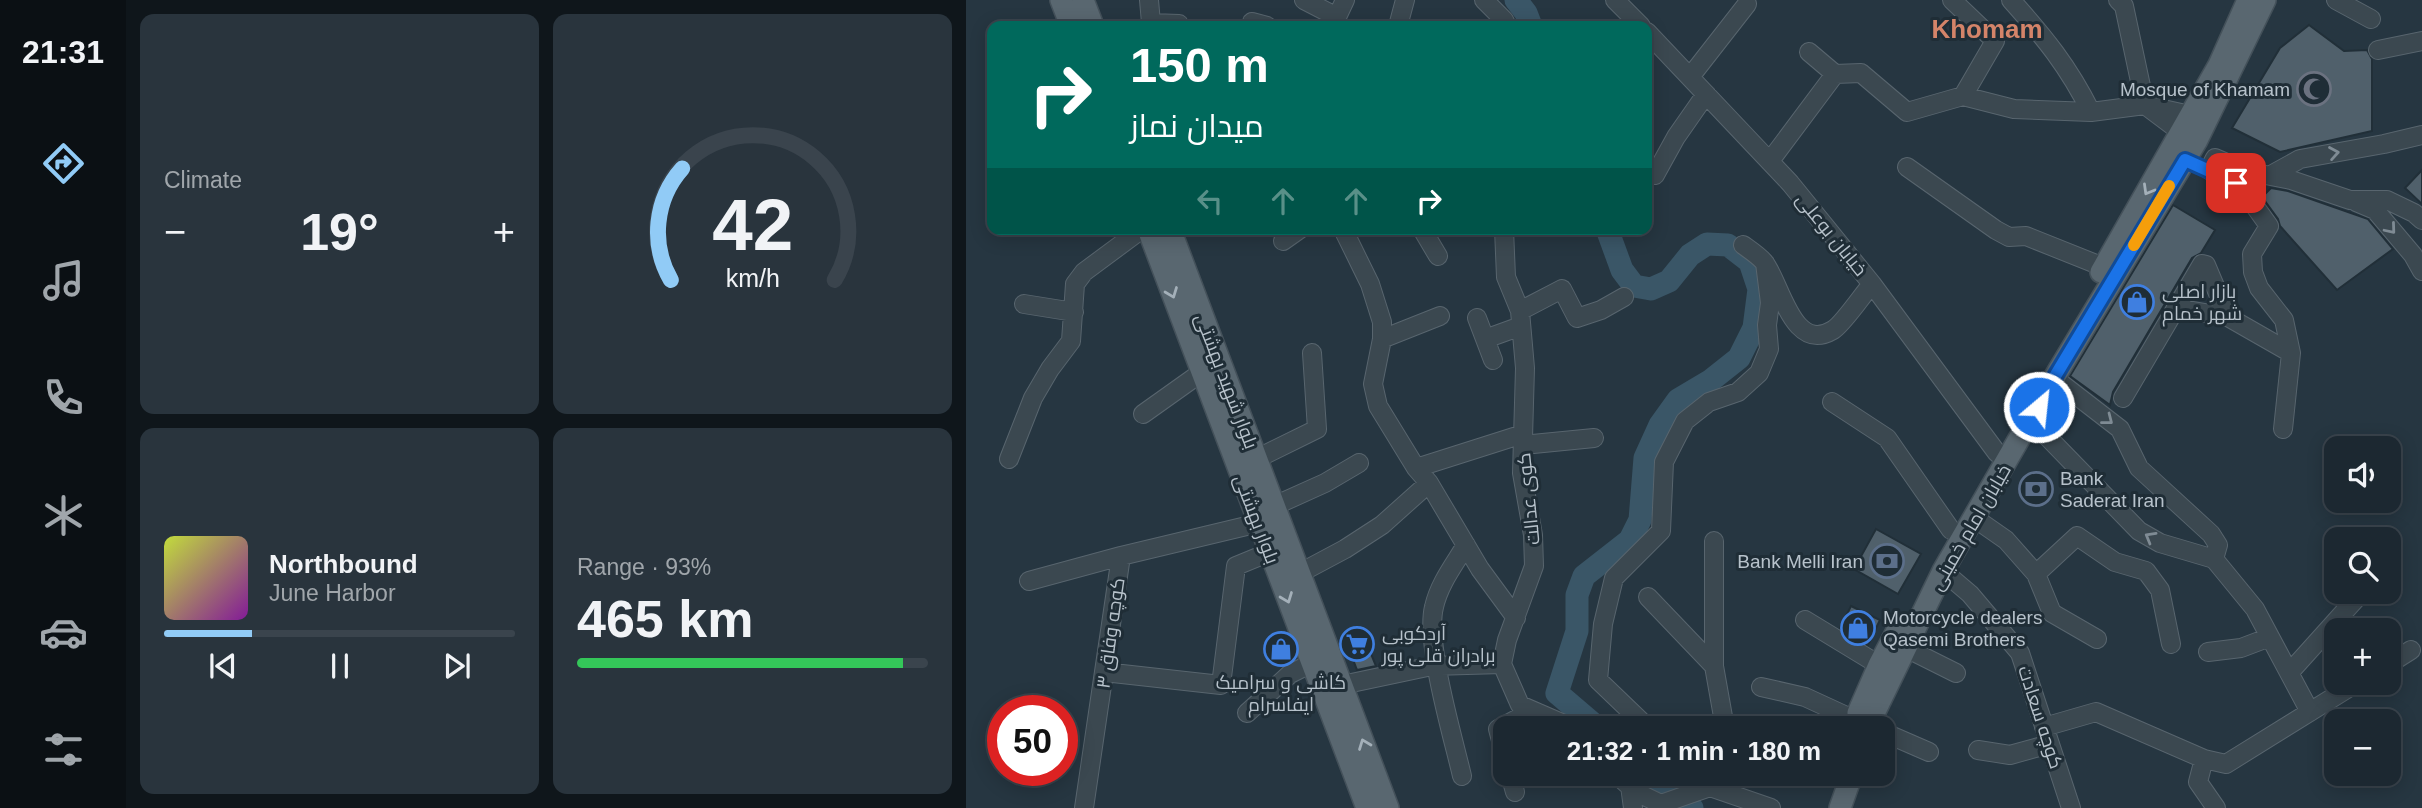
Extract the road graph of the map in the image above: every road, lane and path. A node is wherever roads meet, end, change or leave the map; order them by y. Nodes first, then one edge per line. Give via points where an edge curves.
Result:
1 (1061, 0) edge
2 (1083, 0) edge
3 (1149, 0) edge
4 (1304, 0) edge
5 (1345, 0) edge
6 (1405, 0) edge
7 (1484, 0) edge
8 (1615, 0) edge
9 (1952, 0) edge
10 (2011, 0) edge
11 (2118, 0) edge
12 (2248, 0) edge
13 (2264, 0) edge
14 (2336, 0) edge
15 (1747, 4) dead end
16 (2371, 19) dead end
17 (1069, 21) edge
18 (1091, 21) edge
19 (1151, 21) edge
20 (1331, 21) edge
21 (1333, 21) edge
22 (1399, 21) edge
23 (1504, 21) edge
24 (1636, 21) edge
25 (1652, 37) edge
26 (2422, 41) edge
27 (2378, 50) dead end
28 (1809, 52) dead end
29 (1835, 74) junction
30 (1690, 77) junction
31 (1706, 94) junction
32 (1963, 96) junction
33 (2145, 106) junction
34 (2091, 112) junction
35 (2189, 129) junction
36 (2422, 135) edge
37 (2177, 156) junction
38 (1770, 161) junction
39 (2212, 164) junction
40 (1908, 167) dead end
41 (1652, 173) edge
42 (2271, 176) junction
43 (2242, 178) junction
44 (2350, 200) junction
45 (2422, 220) edge
46 (1134, 235) edge
47 (1150, 235) edge
48 (1172, 235) edge
49 (1291, 235) edge
50 (1346, 235) edge
51 (1426, 235) edge
52 (1504, 235) edge
53 (1283, 240) dead end
54 (1743, 245) dead end
55 (1438, 256) dead end
56 (1765, 262) junction
57 (2111, 269) junction
58 (2422, 271) edge
59 (1872, 284) junction
60 (1623, 297) dead end
61 (1024, 304) dead end
62 (2176, 308) junction
63 (1074, 312) junction
64 (1440, 316) dead end
65 (2228, 317) junction
66 (1477, 318) dead end
67 (1521, 319) junction
68 (1382, 339) junction
69 (1485, 339) junction
70 (2291, 352) junction
71 (1312, 353) dead end
72 (1493, 360) dead end
73 (1202, 372) junction
74 (2054, 378) junction
75 (2123, 398) dead end
76 (1832, 402) dead end
77 (1143, 414) dead end
78 (2031, 420) junction
79 (2283, 429) dead end
80 (1594, 438) dead end
81 (1523, 440) junction
82 (1997, 453) junction
83 (1009, 459) dead end
84 (1256, 459) junction
85 (1359, 463) dead end
86 (1416, 468) junction
87 (1429, 483) junction
88 (1274, 506) junction
89 (1973, 517) junction
90 (1259, 523) junction
91 (1951, 530) junction
92 (1714, 541) dead end
93 (1466, 545) junction
94 (1270, 552) junction
95 (1121, 556) junction
96 (2214, 559) junction
97 (1943, 571) junction
98 (1300, 573) junction
99 (2036, 574) junction
100 (1029, 581) dead end
101 (1648, 597) dead end
102 (2351, 604) edge
103 (1516, 618) junction
104 (1805, 620) dead end
105 (2270, 637) junction
106 (2097, 639) dead end
107 (2171, 643) dead end
108 (1904, 647) junction
109 (2410, 650) dead end
110 (2208, 652) dead end
111 (2401, 656) edge
112 (1312, 663) junction
113 (1502, 664) junction
114 (1437, 665) junction
115 (1879, 665) junction
116 (1714, 666) junction
117 (1104, 672) junction
118 (1956, 673) dead end
119 (2289, 673) junction
120 (1342, 685) junction
121 (1761, 687) dead end
122 (2337, 695) edge
123 (1532, 711) junction
124 (2310, 712) junction
125 (1247, 713) dead end
126 (1523, 716) edge
127 (1544, 716) edge
128 (1636, 716) edge
129 (1723, 716) edge
130 (1844, 716) edge
131 (1868, 716) edge
132 (1871, 716) edge
133 (2047, 735) junction
134 (1895, 739) edge
135 (1978, 750) dead end
136 (1929, 752) dead end
137 (2204, 759) junction
138 (1462, 776) dead end
139 (1513, 786) edge
140 (1630, 786) joint
141 (1714, 786) edge
142 (1724, 786) edge
143 (1834, 786) edge
144 (1848, 786) edge
145 (1515, 792) dead end
146 (1084, 808) edge
147 (1367, 808) edge
148 (1388, 808) edge
149 (1633, 808) edge
150 (1771, 808) edge
151 (1827, 808) edge
152 (1840, 808) edge
153 (2071, 808) edge
154 (2216, 808) edge

1 - 17 main road
2 - 18 main road
3 - 19 street
4 - 20 street
5 - 21 street
6 - 22 street
7 - 23 street
8 - 24 street
9 - 32 street via 1995,41
10 - 34 street via 2053,47
11 - 33 street via 2124,6
12 - 35 main road, خیابان امام خمینی
13 - 35 main road, خیابان امام خمینی
14 - 16 street
15 - 30 street
25 - 30 street, خیابان بوعلی
26 - 27 street
28 - 29 street
29 - 32 street via 1861,73 1908,111
29 - 38 street
30 - 31 street, خیابان بوعلی
31 - 38 street, خیابان بوعلی
31 - 41 street via 1655,175
32 - 34 street via 2014,109
33 - 34 street
33 - 35 street
35 - 37 main road, خیابان امام خمینی
35 - 39 street
42 -> 36 street via 2301,159
37 - 39 street
37 - 57 main road, خیابان امام خمینی
38 - 59 street, خیابان بوعلی
39 - 43 street
40 - 57 street via 2009,237 2026,236
42 - 43 street
42 - 44 street
43 - 70 street via 2269,226 2252,254 2253,272 2259,288 2284,320
44 - 45 street via 2388,200
44 -> 58 street via 2375,210
46 - 63 street via 1084,272 1075,284
47 -> 73 main road, بلوار بهشتی
48 - 84 main road, بلوار شهید بهشتی
49 - 53 street
50 - 68 street via 1370,284 1382,322
51 - 55 street
52 - 67 street, کوی عدالت via 1506,277
54 - 56 street
56 - 59 street via 1787,310 1804,331 1816,336 1834,330
56 - 128 street via 1769,349 1759,373 1738,392 1709,402 1685,421 1664,461 1661,531 1614,578 1603,624 1598,680
57 - 74 main road, خیابان امام خمینی
57 - 82 main road, خیابان امام خمینی
59 - 82 street, خیابان بوعلی
60 - 67 street via 1577,318 1562,289
61 - 63 street
62 - 65 street
62 - 65 street via 2204,264
62 - 75 street
63 - 83 street via 1071,341 1033,398
64 - 68 street
65 - 70 street
66 - 69 street
67 - 69 street
67 - 81 street, کوی عدالت
68 - 86 street via 1373,384 1378,406
69 - 72 street
70 - 79 street
71 - 84 street via 1317,429
73 - 77 street
73 - 90 main road, بلوار بهشتی
74 - 78 main road, خیابان امام خمینی
74 -> 96 street via 2120,429 2139,468 2211,534 2218,545
76 - 91 street via 1887,438
78 - 89 main road, خیابان امام خمینی
96 -> 78 street via 2160,543 2139,531
80 - 81 street
81 - 86 street
81 - 103 street, کوی عدالت via 1522,473 1534,566
82 - 91 main road, خیابان امام خمینی
84 - 88 main road, بلوار شهید بهشتی
85 - 88 street
86 - 87 street
87 - 93 street
87 - 98 street via 1382,525
88 - 98 main road, بلوار شهید بهشتی
89 - 97 main road, خیابان امام خمینی
89 - 99 street via 2006,540
90 - 94 main road, بلوار بهشتی
90 - 95 street, کوچه وفاق ۳
91 - 115 main road, خیابان امام خمینی
92 - 116 street
93 - 103 street
93 - 114 street via 1433,609
94 -> 112 main road, بلوار بهشتی
94 - 117 street via 1236,566 1221,685
95 - 100 street
95 - 117 street, کوچه وفاق ۳
96 - 105 street via 2255,609
97 - 108 main road, خیابان امام خمینی
97 - 133 street, کوچه سعادت via 1970,594 2020,653
98 - 120 main road, بلوار شهید بهشتی
99 - 106 street via 2052,613
99 - 107 street via 2077,536 2115,562 2146,571 2160,590
101 - 116 street
102 - 119 street
103 - 113 street, کوی عدالت
104 - 115 street
105 - 110 street via 2241,648
105 - 119 street
108 - 118 street
108 - 132 main road, خیابان امام خمینی
109 - 111 street
112 - 125 street via 1290,674
112 - 147 main road, بلوار بهشتی
113 - 114 street
113 - 123 street via 1520,705
114 - 120 street
114 - 138 street
115 - 131 main road, خیابان امام خمینی
116 - 129 street
117 - 146 street, کوچه وفاق ۳
119 - 124 street
148 -> 120 main road, بلوار شهید بهشتی
121 - 130 street via 1805,697
122 - 124 street
123 - 126 street
123 - 127 street
124 - 137 street via 2226,764
133 - 135 street via 2010,755
133 - 137 street via 2096,712
133 - 153 street, کوچه سعادت
134 - 136 street
137 - 154 street via 2199,782
139 - 145 street
140 - 141 street via 1661,804
140 - 149 street
142 - 150 street
143 - 151 main road
144 - 152 main road

